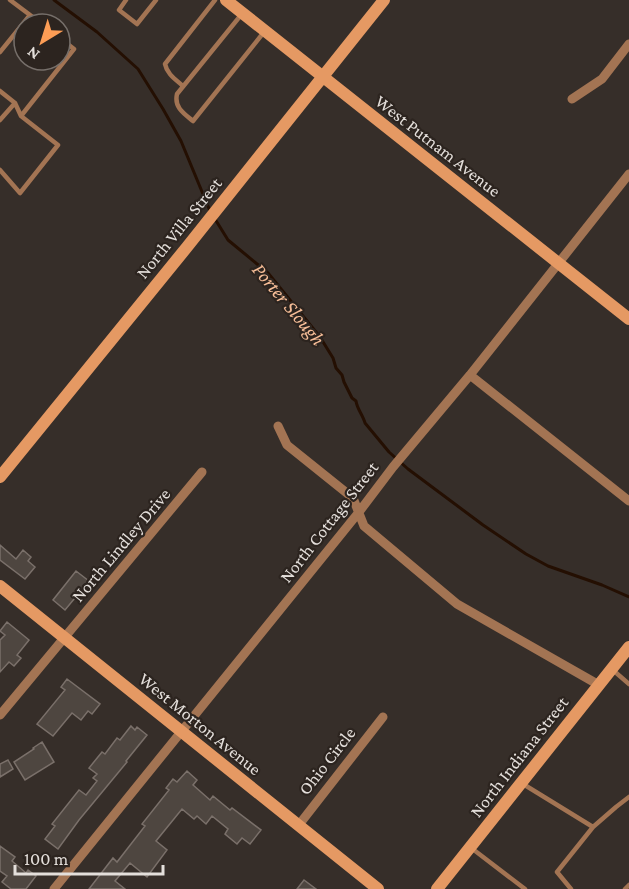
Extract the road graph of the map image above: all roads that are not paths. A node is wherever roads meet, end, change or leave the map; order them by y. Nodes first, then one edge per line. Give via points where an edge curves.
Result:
1 (10, 0) edge
2 (126, 0) edge
3 (156, 0) edge
4 (215, 0) edge
5 (226, 0) edge
6 (384, 0) edge
7 (26, 12) edge
8 (242, 13) junction
9 (265, 31) junction
10 (12, 37) edge
11 (629, 44) edge
12 (0, 52) edge
13 (56, 72) edge
14 (322, 77) junction
15 (183, 86) junction
16 (1, 92) edge
17 (572, 99) dead end
18 (15, 103) junction
19 (21, 116) junction
20 (0, 120) edge
21 (0, 170) edge
22 (629, 174) edge
23 (558, 263) junction
24 (629, 319) edge
25 (470, 375) junction
26 (278, 426) dead end
27 (202, 472) dead end
28 (0, 477) edge
29 (629, 501) edge
30 (359, 512) junction
31 (0, 586) edge
32 (65, 639) junction
33 (629, 647) edge
34 (611, 669) junction
35 (629, 684) edge
36 (599, 685) junction
37 (0, 715) edge
38 (383, 717) dead end
39 (182, 732) junction
40 (521, 783) junction
41 (628, 801) edge
42 (298, 826) junction
43 (593, 828) junction
44 (470, 847) junction
45 (629, 885) edge
46 (54, 889) edge
47 (378, 889) edge
48 (437, 889) edge
49 (525, 889) edge
50 (572, 889) edge
51 (626, 889) edge

1 - 7 lane
2 - 3 lane via 119,10 137,24
4 - 15 lane via 165,63 171,76
5 - 8 street, West Putnam Avenue
6 - 14 street, North Villa Street
8 - 9 street, West Putnam Avenue
8 - 15 lane
9 - 14 street, West Putnam Avenue
9 - 15 lane via 193,121 177,105 176,97
10 - 12 lane
11 - 17 street via 602,79
13 - 19 lane
14 - 23 street, West Putnam Avenue
14 - 28 street, North Villa Street
16 - 18 lane
18 - 19 lane
18 - 20 lane
19 - 21 lane via 58,145 21,193
22 - 23 street, North Cottage Street
23 - 24 street, West Putnam Avenue
23 - 25 street, North Cottage Street
25 - 29 street
25 - 30 street, North Cottage Street
26 - 30 street via 287,445 353,498
27 - 32 street, North Lindley Drive
30 - 36 street via 364,526 457,604
30 - 39 street, North Cottage Street
31 - 32 street, West Morton Avenue
32 - 37 street, North Lindley Drive
32 - 39 street, West Morton Avenue
33 - 34 street, North Indiana Street
34 - 35 lane
34 - 36 street, North Indiana Street
36 - 40 street, North Indiana Street
38 - 42 street, Ohio Circle
39 - 42 street, West Morton Avenue
39 - 46 street, North Cottage Street
40 - 43 lane
40 - 44 street, North Indiana Street
41 - 43 lane
42 - 47 street, West Morton Avenue
43 - 50 lane via 557,872
44 - 48 street, North Indiana Street
44 - 49 lane
45 - 51 lane

